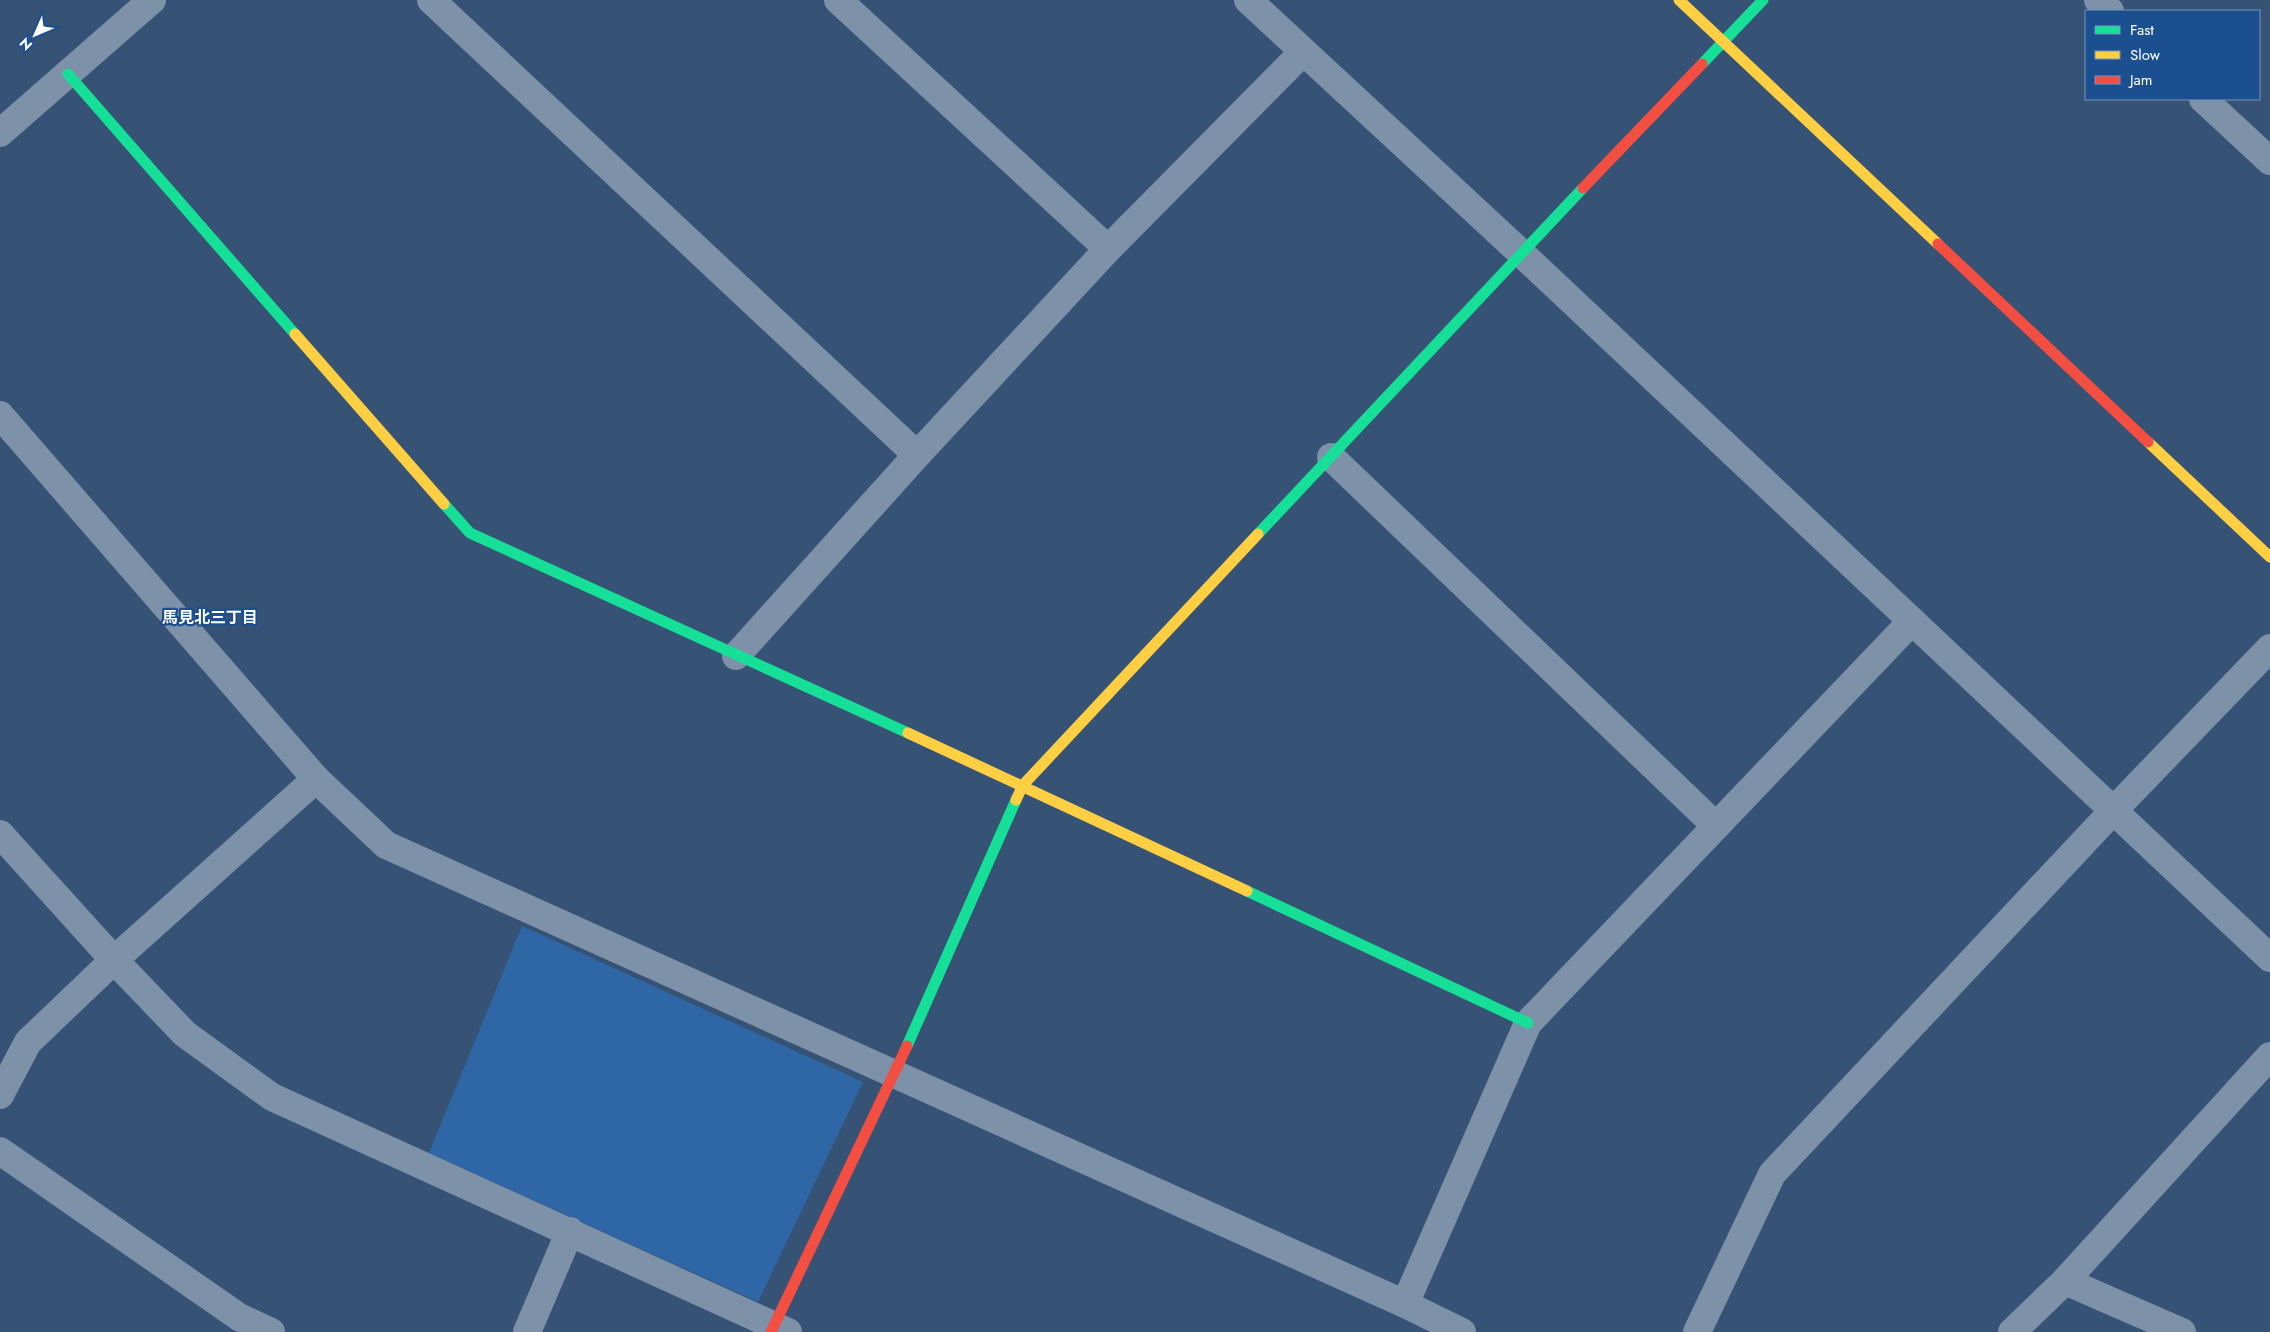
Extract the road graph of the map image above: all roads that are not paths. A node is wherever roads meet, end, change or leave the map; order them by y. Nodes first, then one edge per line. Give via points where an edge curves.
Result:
1 (152, 0) edge
2 (431, 0) edge
3 (838, 0) edge
4 (1248, 0) edge
5 (1679, 0) edge
6 (1763, 0) edge
7 (2098, 0) edge
8 (2109, 10) edge
9 (1723, 42) junction
10 (1303, 52) junction
11 (68, 74) junction
12 (2204, 100) edge
13 (0, 133) edge
14 (2270, 161) edge
15 (1108, 249) junction
16 (1521, 253) junction
17 (0, 415) edge
18 (917, 455) junction
19 (1331, 457) junction
20 (2270, 556) edge
21 (1912, 622) junction
22 (2270, 648) edge
23 (736, 656) junction
24 (316, 779) junction
25 (1023, 785) junction
26 (2112, 812) junction
27 (1716, 826) junction
28 (0, 834) edge
29 (2270, 958) edge
30 (114, 960) junction
31 (1528, 1023) junction
32 (2270, 1056) edge
33 (895, 1074) junction
34 (0, 1095) edge
35 (0, 1151) edge
36 (570, 1231) junction
37 (2065, 1281) junction
38 (1405, 1304) junction
39 (777, 1330) edge
40 (271, 1332) edge
41 (527, 1332) edge
42 (1462, 1332) edge
43 (1697, 1332) edge
44 (2012, 1332) edge
45 (2182, 1332) edge

1 - 11 street
2 - 18 street
3 - 15 street
4 - 10 street
5 - 9 street
6 - 9 street
7 - 8 street
9 - 16 street
9 - 20 street
10 - 15 street
10 - 16 street
11 - 13 street
11 - 23 street via 470,533
12 - 14 street
15 - 18 street
16 - 19 street
16 - 21 street
17 - 24 street
18 - 23 street
19 - 25 street
19 - 27 street
21 - 26 street
21 - 27 street
22 - 26 street
23 - 25 street
24 - 30 street
24 - 33 street via 386,845
25 - 31 street
25 - 33 street
26 - 29 street
26 - 43 street via 1772,1174
27 - 31 street
28 - 30 street
30 - 34 street via 28,1042
30 - 36 street via 186,1034 272,1097
31 - 38 street
32 - 37 street
33 - 38 street
33 - 39 street
35 - 40 street via 239,1317
36 - 39 street
36 - 41 street
37 - 44 street
37 - 45 street
38 - 42 street

